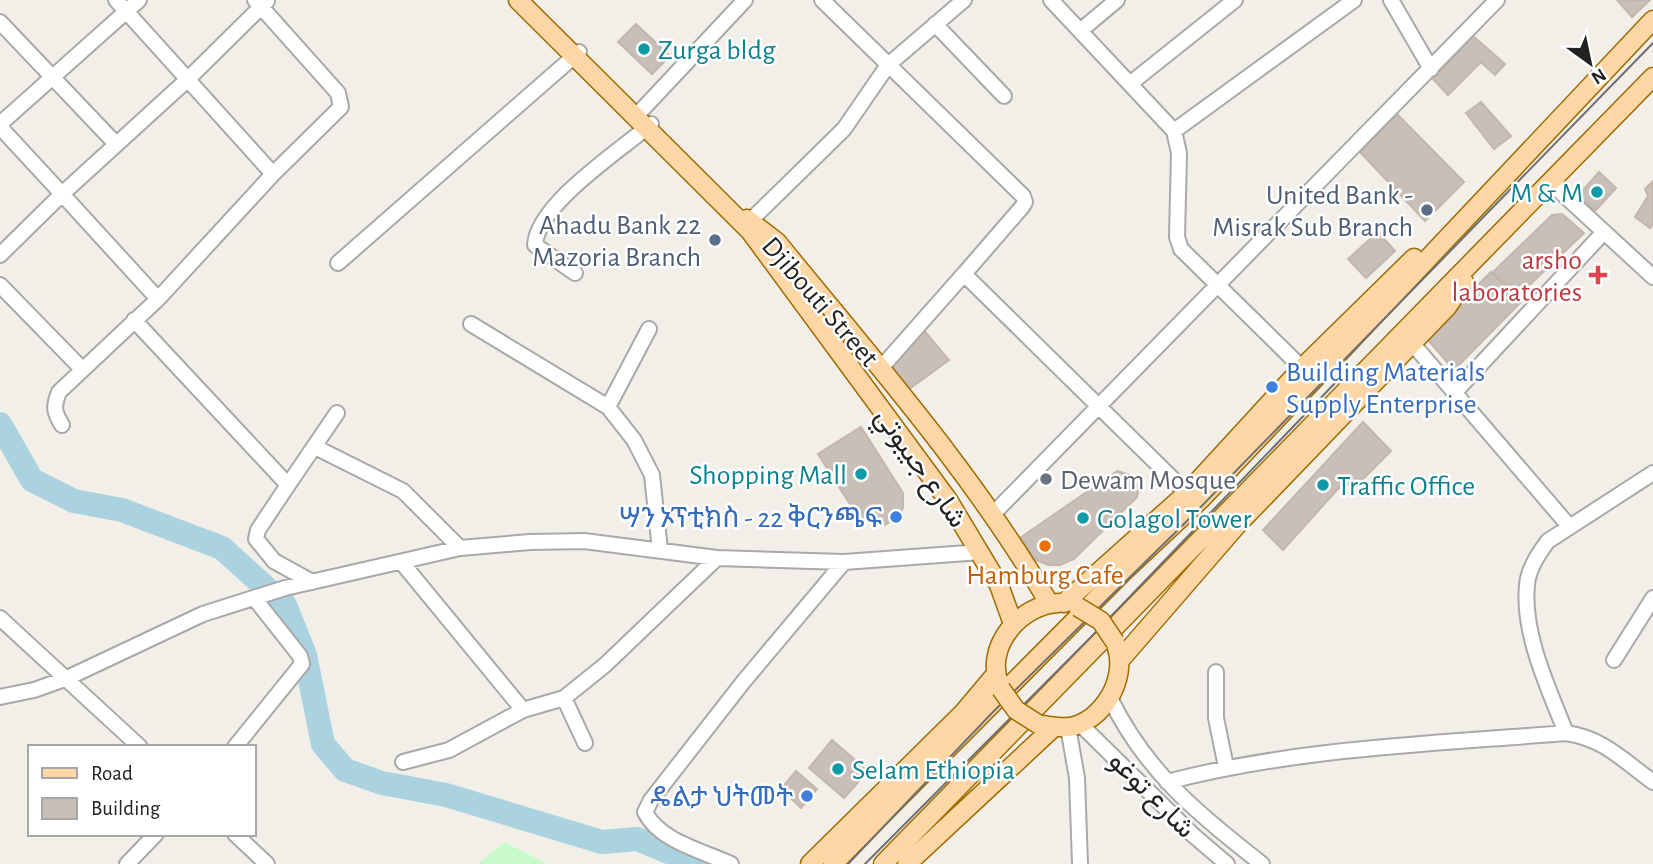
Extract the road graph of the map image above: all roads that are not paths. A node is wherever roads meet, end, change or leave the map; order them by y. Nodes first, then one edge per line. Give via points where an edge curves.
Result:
1 (116, 0) edge
2 (139, 0) edge
3 (518, 0) edge
4 (526, 0) edge
5 (746, 0) edge
6 (822, 0) edge
7 (964, 0) edge
8 (1051, 0) edge
9 (1117, 0) edge
10 (1235, 0) edge
11 (1354, 0) edge
12 (1391, 0) edge
13 (1497, 0) edge
14 (261, 2) edge
15 (127, 11) junction
16 (1653, 20) edge
17 (0, 22) edge
18 (935, 24) junction
19 (1080, 31) junction
20 (576, 55) junction
21 (888, 65) junction
22 (1432, 69) junction
23 (49, 77) junction
24 (187, 80) junction
25 (1652, 81) edge
26 (1131, 83) junction
27 (1004, 96) dead end
28 (645, 122) junction
29 (0, 126) edge
30 (1174, 131) junction
31 (117, 144) junction
32 (273, 174) junction
33 (1550, 183) junction
34 (62, 194) junction
35 (1468, 214) junction
36 (750, 222) junction
37 (1603, 233) junction
38 (764, 253) joint
39 (0, 255) edge
40 (1474, 261) junction
41 (338, 263) dead end
42 (575, 273) dead end
43 (964, 274) junction
44 (1653, 277) edge
45 (1218, 282) junction
46 (0, 285) edge
47 (158, 299) junction
48 (134, 320) junction
49 (471, 324) dead end
50 (649, 329) dead end
51 (1412, 343) junction
52 (82, 368) junction
53 (1302, 368) junction
54 (880, 369) junction
55 (1455, 392) junction
56 (1101, 406) junction
57 (608, 407) junction
58 (337, 413) dead end
59 (62, 425) dead end
60 (315, 447) junction
61 (1653, 473) edge
62 (288, 485) junction
63 (1187, 493) junction
64 (993, 514) junction
65 (1569, 526) junction
66 (460, 548) junction
67 (660, 550) junction
68 (981, 552) junction
69 (718, 558) junction
70 (844, 562) junction
71 (403, 564) junction
72 (312, 582) junction
73 (260, 597) junction
74 (1653, 598) edge
75 (1064, 604) junction
76 (0, 618) edge
77 (1013, 624) junction
78 (1121, 659) junction
79 (1614, 660) dead end
80 (1216, 672) dead end
81 (65, 679) junction
82 (998, 682) junction
83 (0, 696) edge
84 (564, 698) junction
85 (1110, 698) junction
86 (523, 710) junction
87 (1060, 726) junction
88 (1566, 733) junction
89 (585, 743) dead end
90 (138, 745) edge
91 (237, 745) edge
92 (403, 762) dead end
93 (1226, 767) junction
94 (1167, 782) junction
95 (1653, 782) edge
96 (154, 836) edge
97 (237, 836) edge
98 (127, 864) edge
99 (267, 864) edge
100 (731, 864) edge
101 (810, 864) edge
102 (833, 864) edge
103 (883, 864) edge
104 (907, 864) edge
105 (1080, 864) edge
106 (1227, 864) edge
107 (1262, 864) edge

1 - 15 street
2 - 15 street
3 - 20 main road, Djibouti Street
4 - 20 main road, Djibouti Street
5 - 28 street
6 - 21 street
7 - 18 street
8 - 19 street
9 - 19 street
10 - 26 street
11 - 30 street
12 - 22 street
13 - 22 street
14 - 24 street
14 - 32 street via 342,100 337,112
15 - 23 street
15 - 24 street
16 - 35 main road
17 - 23 street
18 - 21 street
18 - 27 street
19 - 26 street
20 - 28 main road, Djibouti Street
20 - 41 street
21 - 36 street via 844,129
21 - 43 street via 1023,196 1022,207
22 - 45 street
23 - 29 street
23 - 31 street
24 - 31 street
24 - 32 street
25 - 33 main road
26 - 30 street
28 - 36 main road, Djibouti Street
28 - 38 main road, Djibouti Street via 750,231
28 - 42 street via 561,200 541,225 535,245
29 - 34 street
30 - 45 street via 1179,153 1178,244
31 - 34 street
32 - 47 street
33 - 37 street
33 - 40 main road
34 - 39 street
34 - 47 street
35 - 53 main road via 1416,256
35 - 102 main road via 1201,499
36 - 54 main road, Djibouti Street via 777,242
37 - 44 street
37 - 55 street
38 - 68 main road, شارع جيبوتي via 948,500
40 - 51 main road via 1457,293
40 - 103 main road
43 - 54 street
43 - 56 street
45 - 53 street
45 - 56 street
46 - 52 street
47 - 48 street
48 - 52 street
48 - 62 street
49 - 57 street
50 - 57 street
51 - 55 street
51 - 78 main road via 1237,525
52 - 59 street via 59,392 54,405
53 - 63 main road
54 - 64 main road, Djibouti Street
55 - 65 street
56 - 63 street
56 - 64 street
57 - 67 street via 634,440 652,475
58 - 60 street
60 - 62 street
60 - 66 street via 403,491
61 - 65 street
62 - 72 street via 256,538 274,561
63 - 75 main road
64 - 75 main road, Djibouti Street
65 - 88 street via 1536,557 1527,583 1531,630
66 - 67 street via 584,541
66 - 71 street
67 - 69 street
68 - 70 street
68 - 77 main road, شارع جيبوتي
69 - 70 street
69 - 84 street
70 - 100 street via 744,681 645,812 651,824 666,835
71 - 72 street
71 - 86 street
72 - 73 street
73 - 81 street via 203,614
73 - 91 street via 302,664
74 - 79 street
75 - 77 main road via 1030,611
75 - 78 main road, bridge via 1101,621
76 - 81 street
77 - 82 main road via 998,651
78 - 85 main road
80 - 93 street via 1216,718
81 - 83 street
81 - 90 street
82 - 87 main road, bridge via 1016,710
82 - 101 main road
84 - 86 street
84 - 89 street
85 - 87 main road
85 - 94 street via 1146,760
86 - 92 street via 449,750
87 - 104 main road
87 - 105 street via 1076,778
87 - 106 street, شارع توغو
88 - 93 street
88 - 95 street via 1585,736 1619,753
93 - 94 street
94 - 107 street
96 - 98 street
97 - 99 street

